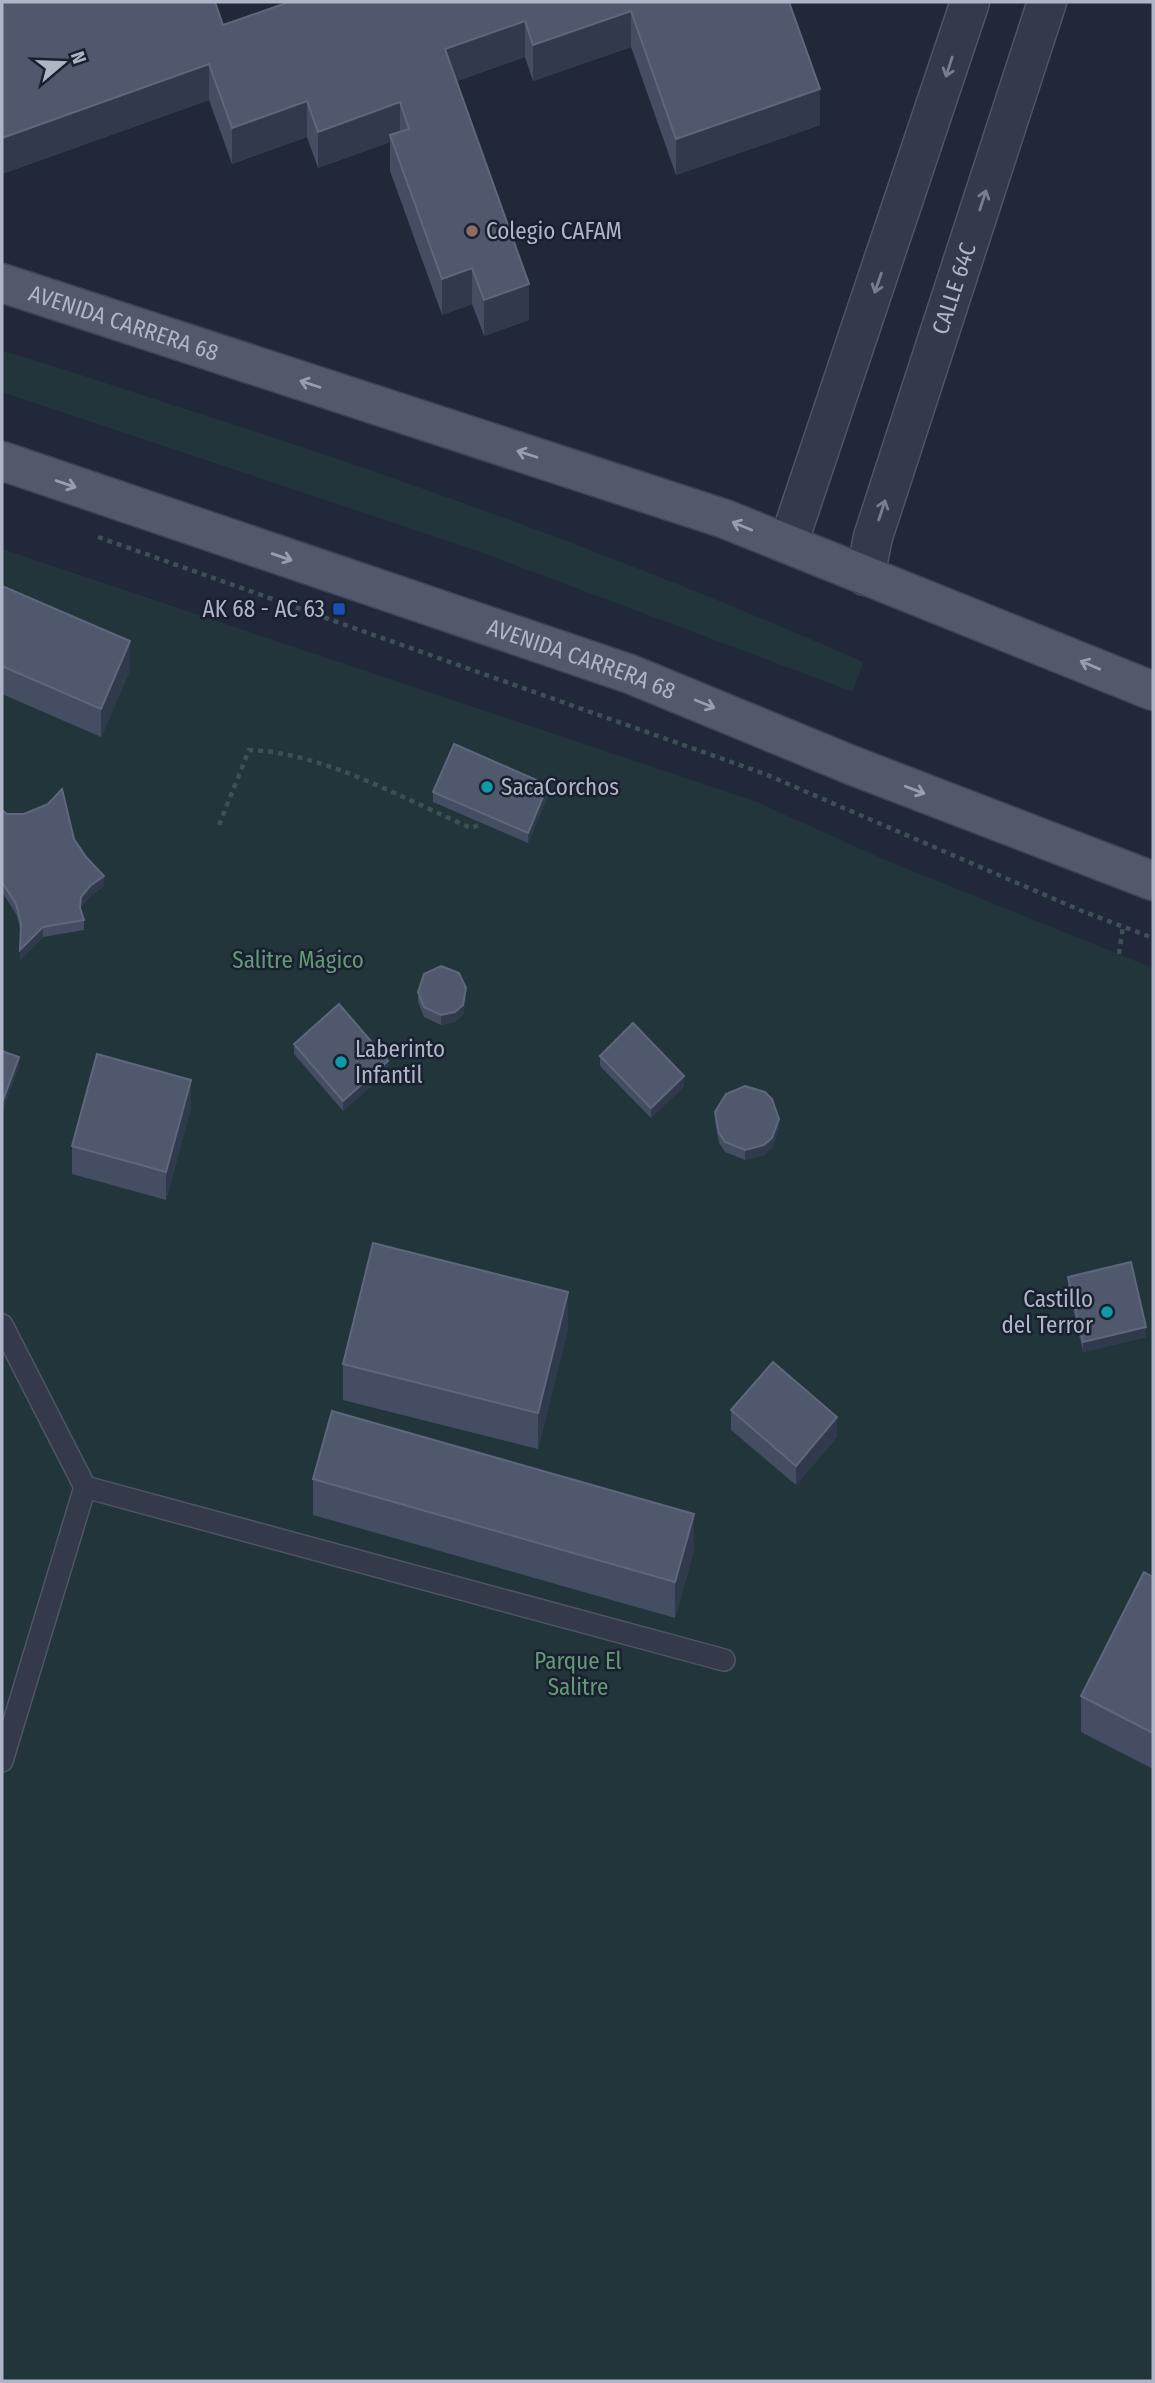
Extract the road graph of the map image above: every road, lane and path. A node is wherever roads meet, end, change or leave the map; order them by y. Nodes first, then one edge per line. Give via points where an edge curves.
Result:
1 (970, 2) edge
2 (1047, 2) edge
3 (2, 283) edge
4 (2, 461) edge
5 (94, 535) dead end
6 (788, 544) junction
7 (865, 576) junction
8 (1153, 691) edge
9 (482, 824) edge
10 (219, 825) dead end
11 (1153, 881) edge
12 (1123, 926) junction
13 (1153, 937) edge
14 (1119, 954) dead end
15 (2, 1325) edge
16 (85, 1487) junction
17 (724, 1660) dead end
18 (2, 1761) edge

1 -> 6 street
7 -> 2 street, CALLE 64C via 873,537
6 -> 3 main road, AVENIDA CARRERA 68 via 663,498
4 -> 11 main road, AVENIDA CARRERA 68 via 631,674
5 - 12 path via 765,774
6 - 7 main road, AVENIDA CARRERA 68
8 -> 7 main road, AVENIDA CARRERA 68
9 - 10 path via 471,828 280,751 249,750
12 - 13 path
12 - 14 path
15 - 16 lane
16 - 17 lane
16 - 18 lane

